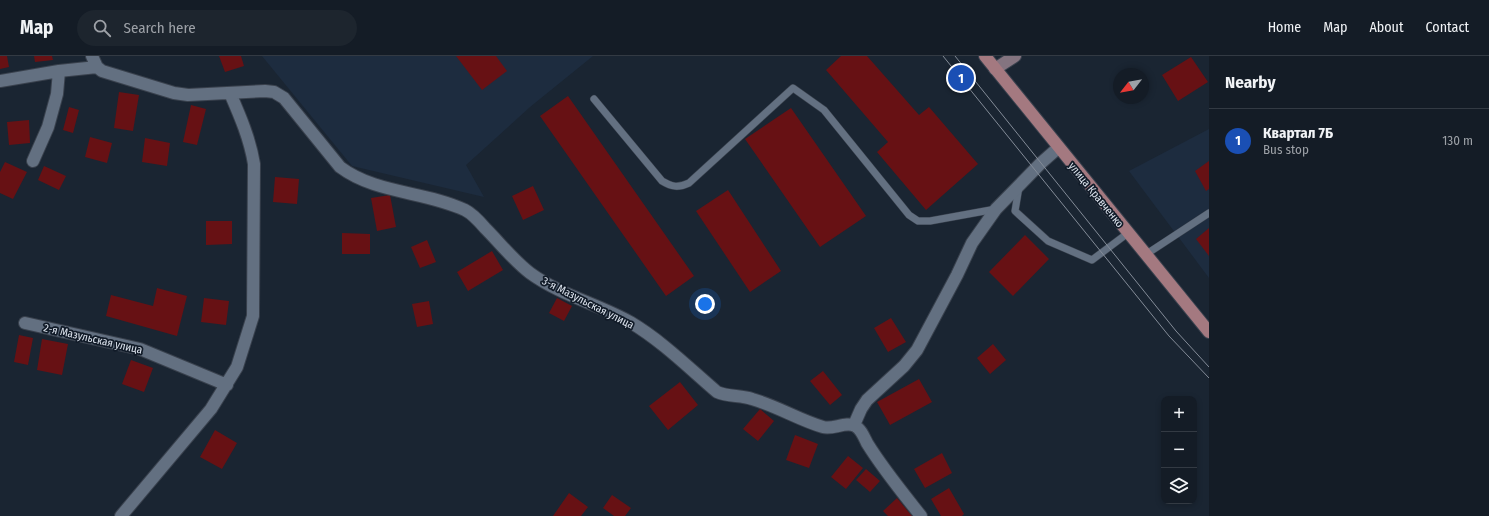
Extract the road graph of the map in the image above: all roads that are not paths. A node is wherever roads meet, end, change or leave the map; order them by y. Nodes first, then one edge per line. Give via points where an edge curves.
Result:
1 (985, 56) edge
2 (1015, 56) edge
3 (95, 62) edge
4 (995, 69) junction
5 (59, 71) junction
6 (0, 81) edge
7 (230, 93) junction
8 (594, 99) dead end
9 (1058, 148) junction
10 (33, 161) dead end
11 (1018, 187) junction
12 (996, 209) junction
13 (1209, 213) edge
14 (1128, 234) junction
15 (1145, 255) junction
16 (25, 323) dead end
17 (1209, 332) edge
18 (227, 385) junction
19 (854, 425) junction
20 (121, 516) edge
21 (921, 516) edge

1 - 4 main road, улица Кравченко
2 - 4 street
3 - 5 street
3 - 7 street, 3-я Мазульская улица via 102,71 174,93
4 - 9 main road, улица Кравченко
5 - 6 street
5 - 10 street via 57,94 48,128
7 - 18 street via 246,129 254,164 253,316 237,367
7 - 19 street, 3-я Мазульская улица via 265,91 274,92 284,98 340,167 351,175 365,182 466,210 530,273 555,288 630,322 656,340 717,392 751,398 824,428
8 - 12 lane via 662,181 670,186 680,187 689,183 792,88 824,110 909,215 918,220 930,221
9 - 11 street
9 - 14 main road, улица Кравченко
11 - 12 street
11 - 14 lane via 1015,211 1048,241 1092,260
12 - 19 street via 972,243 917,350 904,366 867,400 860,409
13 - 15 lane
14 - 15 main road, улица Кравченко
15 - 17 main road, улица Кравченко
16 - 18 street, 2-я Мазульская улица via 140,349
18 - 20 street via 211,410
19 - 21 street via 897,487

